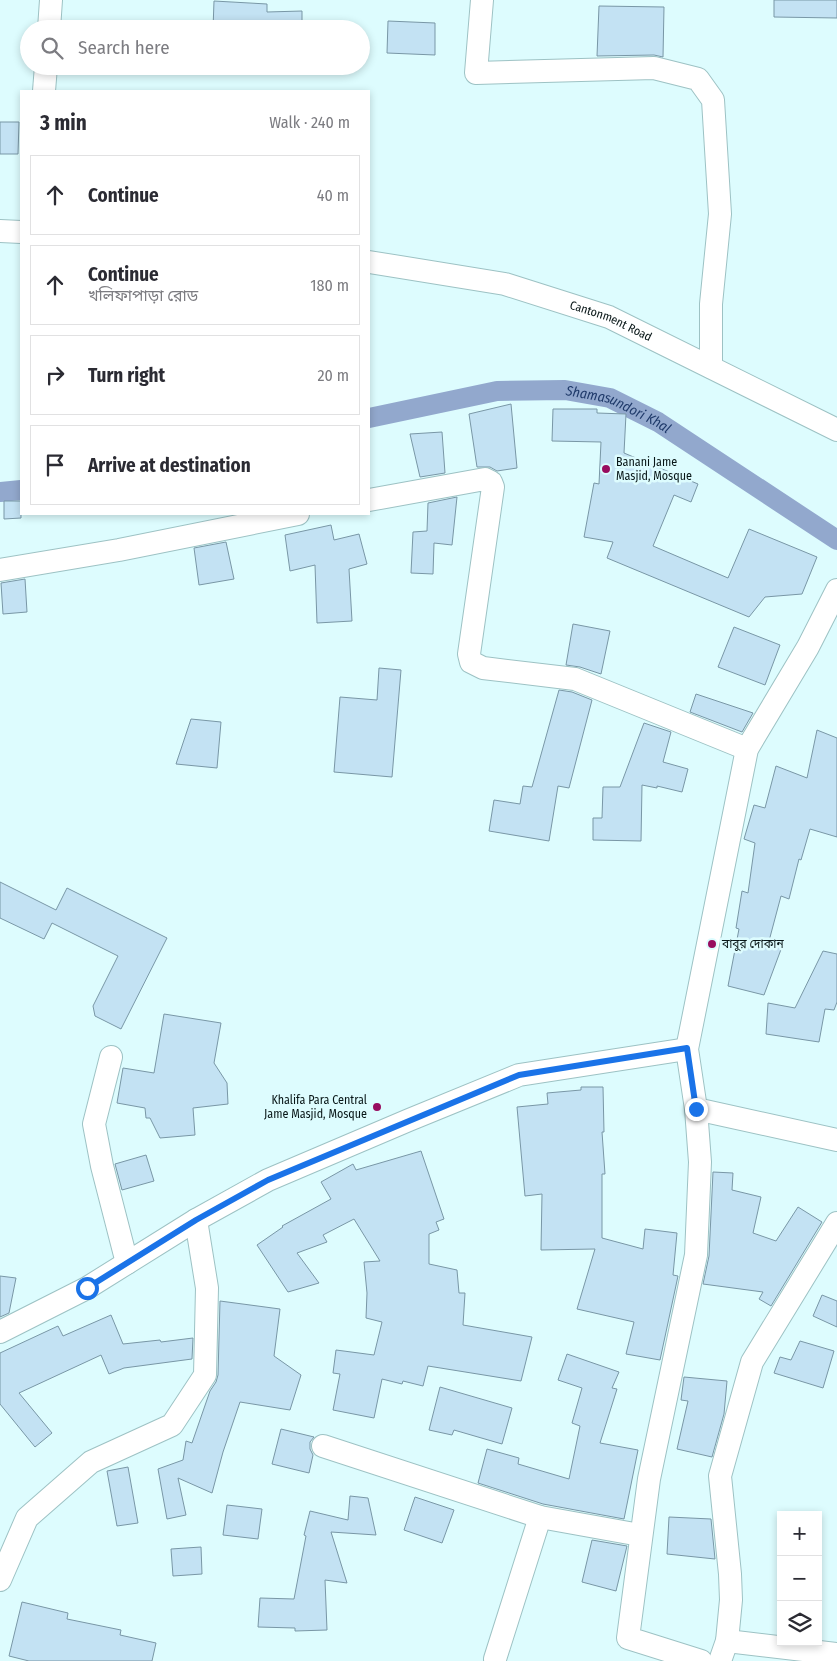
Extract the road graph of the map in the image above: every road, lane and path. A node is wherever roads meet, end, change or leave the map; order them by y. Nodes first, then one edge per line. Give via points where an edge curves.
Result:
1 (51, 0) edge
2 (482, 0) edge
3 (50, 20) edge
4 (45, 75) edge
5 (44, 90) edge
6 (0, 231) edge
7 (20, 232) edge
8 (370, 262) edge
9 (711, 367) junction
10 (837, 430) edge
11 (370, 500) edge
12 (293, 515) edge
13 (0, 570) edge
14 (837, 590) edge
15 (747, 749) junction
16 (687, 1048) junction
17 (111, 1057) dead end
18 (696, 1109) junction
19 (837, 1140) edge
20 (196, 1220) junction
21 (837, 1223) edge
22 (127, 1263) junction
23 (0, 1332) edge
24 (323, 1446) dead end
25 (540, 1517) junction
26 (640, 1536) junction
27 (0, 1580) edge
28 (723, 1651) edge
29 (837, 1654) edge
30 (496, 1659) dead end
31 (701, 1661) edge

1 - 3 street
2 - 9 street via 476,73 654,68 698,79 714,100 720,214 711,304
4 - 5 street
6 - 7 street
8 - 9 street, Cantonment Road via 514,287 609,317
9 - 10 street, Cantonment Road
11 - 15 street via 485,479 491,482 493,487 469,654 471,662 483,668 575,679
12 - 13 street
14 - 15 street via 808,647
15 - 16 street
16 - 18 street
16 - 20 street via 519,1075 268,1180
17 - 22 street via 94,1124
18 - 19 street
18 - 26 street via 700,1162 696,1255
20 - 22 street
20 - 27 street via 207,1288 205,1375 172,1425 91,1462 27,1518
21 - 28 street via 752,1362 720,1476 730,1574
22 - 23 street via 87,1288
24 - 25 street
25 - 26 street
25 - 30 street
26 - 31 street via 628,1638
28 - 29 street

